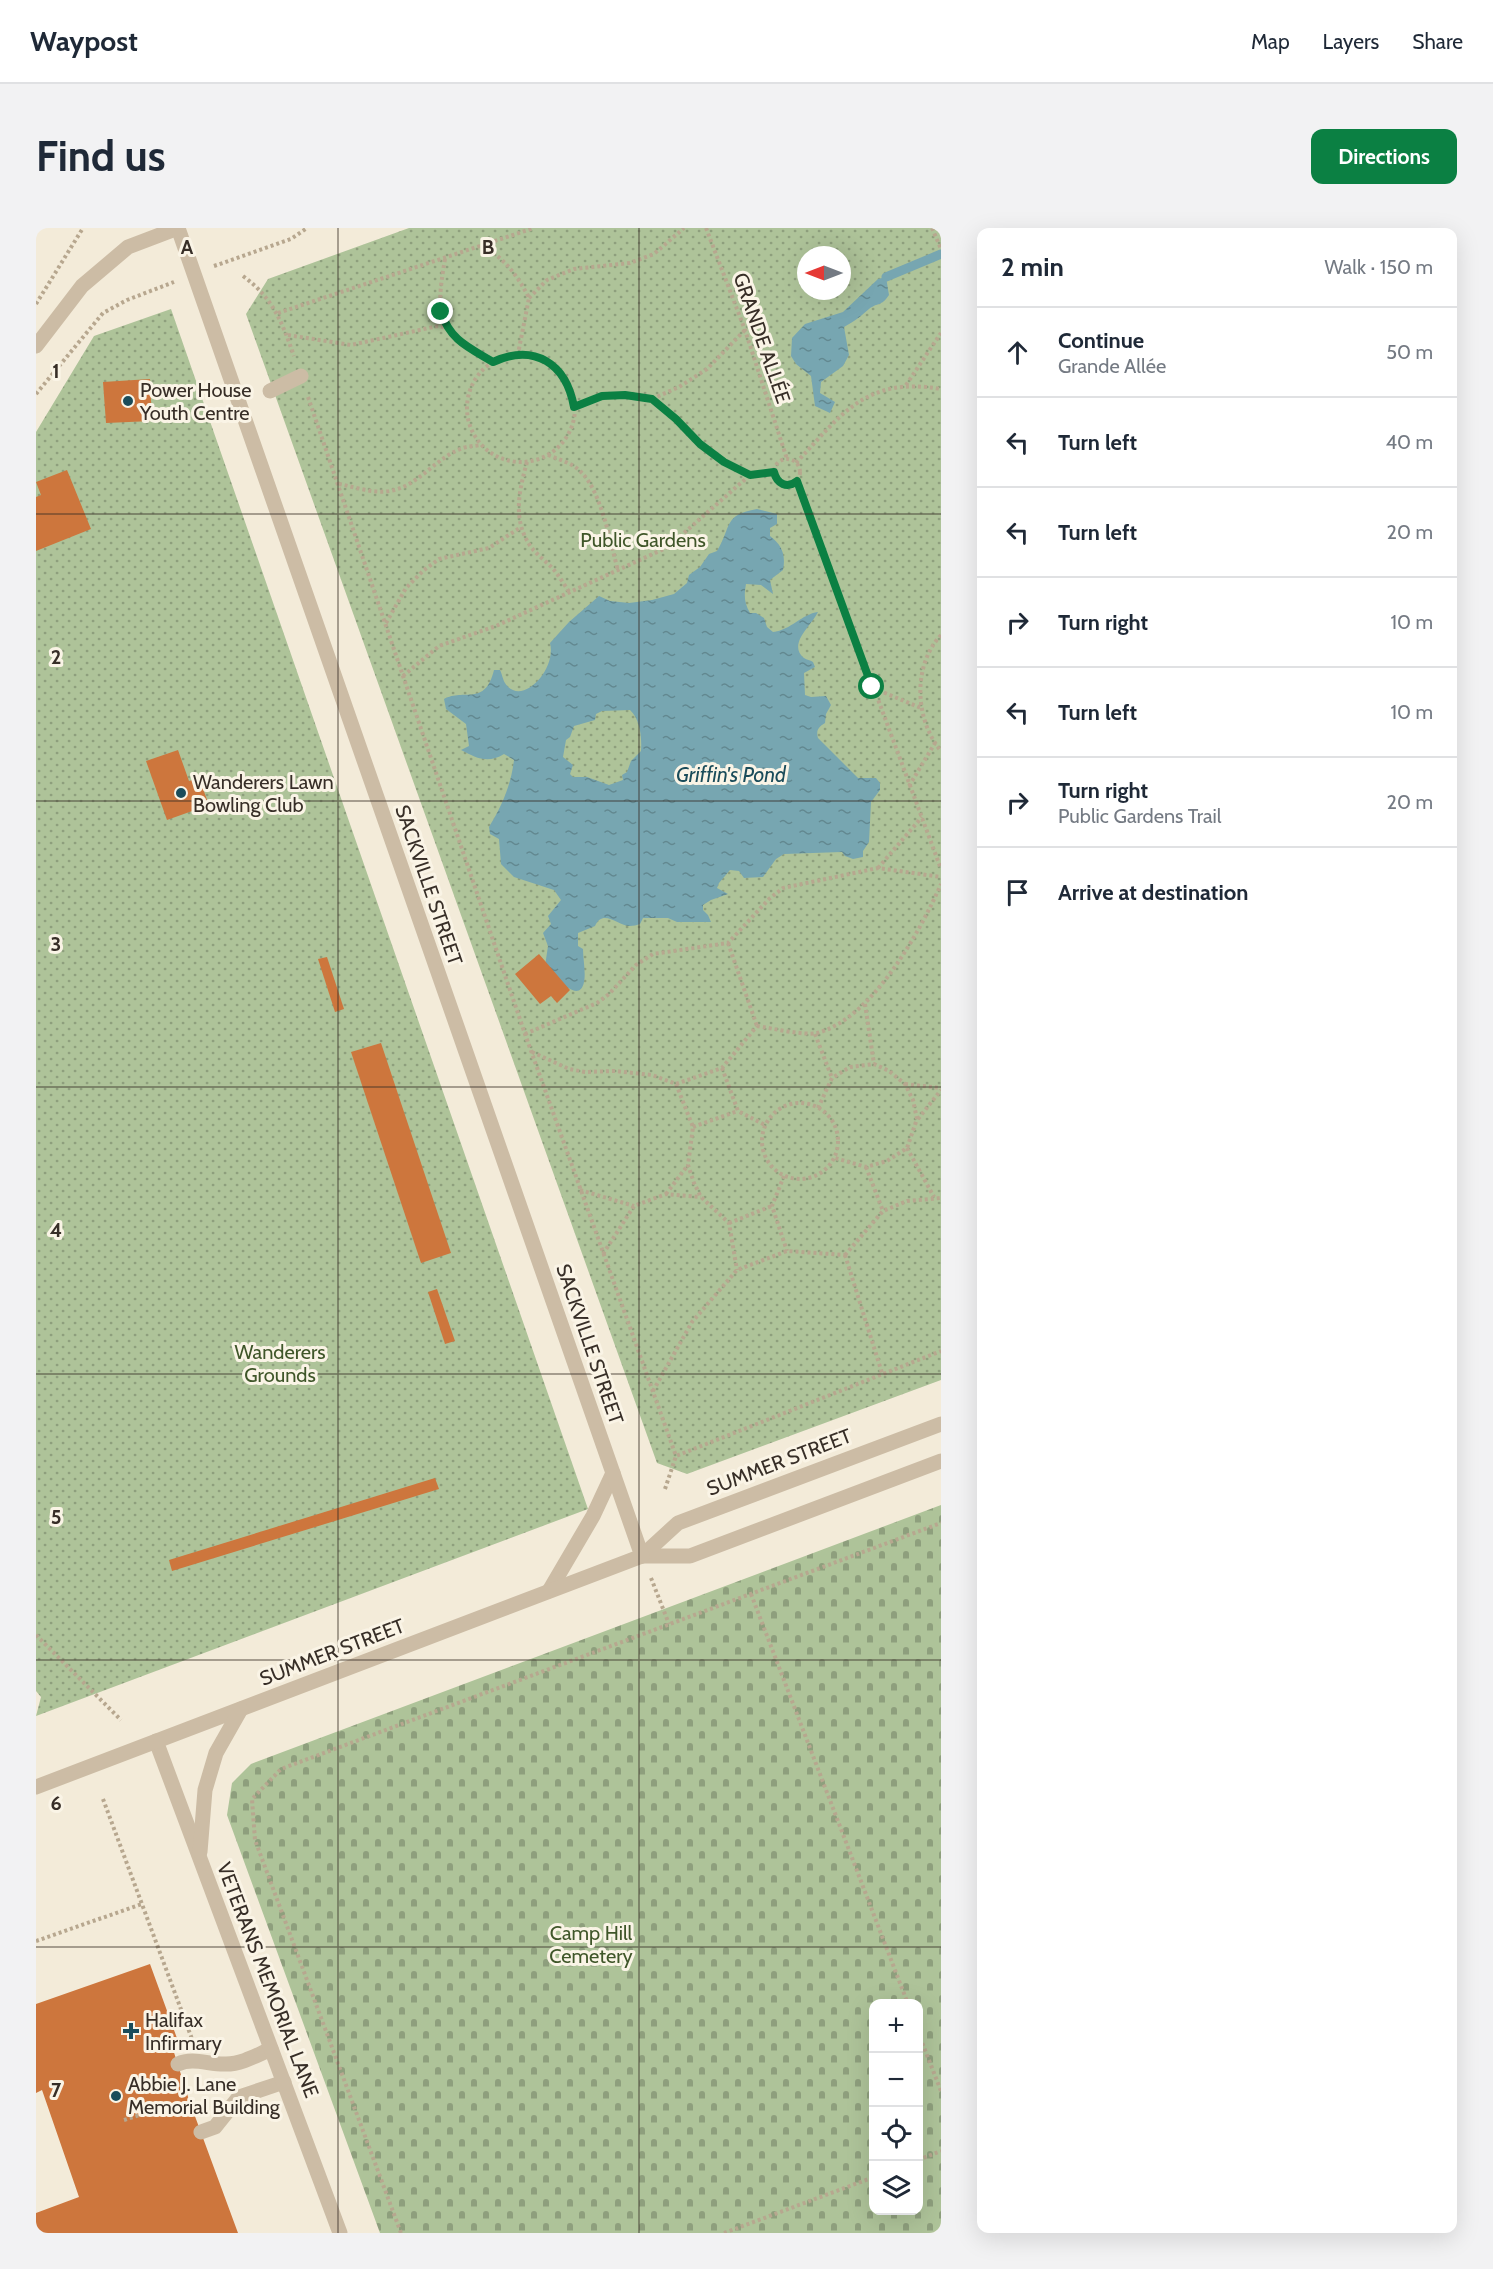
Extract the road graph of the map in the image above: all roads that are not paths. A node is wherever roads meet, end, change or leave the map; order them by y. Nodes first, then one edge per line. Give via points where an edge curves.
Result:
1 (178, 228) edge
2 (36, 346) edge
3 (301, 376) road end
4 (270, 391) dead end
5 (941, 1424) edge
6 (941, 1461) edge
7 (613, 1473) junction
8 (642, 1556) junction
9 (549, 1591) junction
10 (241, 1709) junction
11 (156, 1741) junction
12 (36, 1787) edge
13 (200, 1858) junction
14 (271, 2049) junction
15 (178, 2064) dead end
16 (284, 2082) junction
17 (201, 2132) dead end
18 (340, 2233) edge

1 - 2 street via 128,247 82,286
1 - 7 street, SACKVILLE STREET
3 - 4 street
5 - 8 street, SUMMER STREET via 678,1523
6 - 8 street, SUMMER STREET via 690,1556
7 - 8 street, SACKVILLE STREET
7 - 9 street
8 - 9 street, SUMMER STREET
9 - 10 street, SUMMER STREET
10 - 11 street, SUMMER STREET
10 - 13 street via 216,1753 205,1790
11 - 12 street, SUMMER STREET
11 - 13 street, VETERANS MEMORIAL LANE
13 - 14 street, VETERANS MEMORIAL LANE
14 - 15 street via 226,2064
14 - 16 street, VETERANS MEMORIAL LANE
16 - 17 street via 238,2097 215,2127
16 - 18 street, VETERANS MEMORIAL LANE

